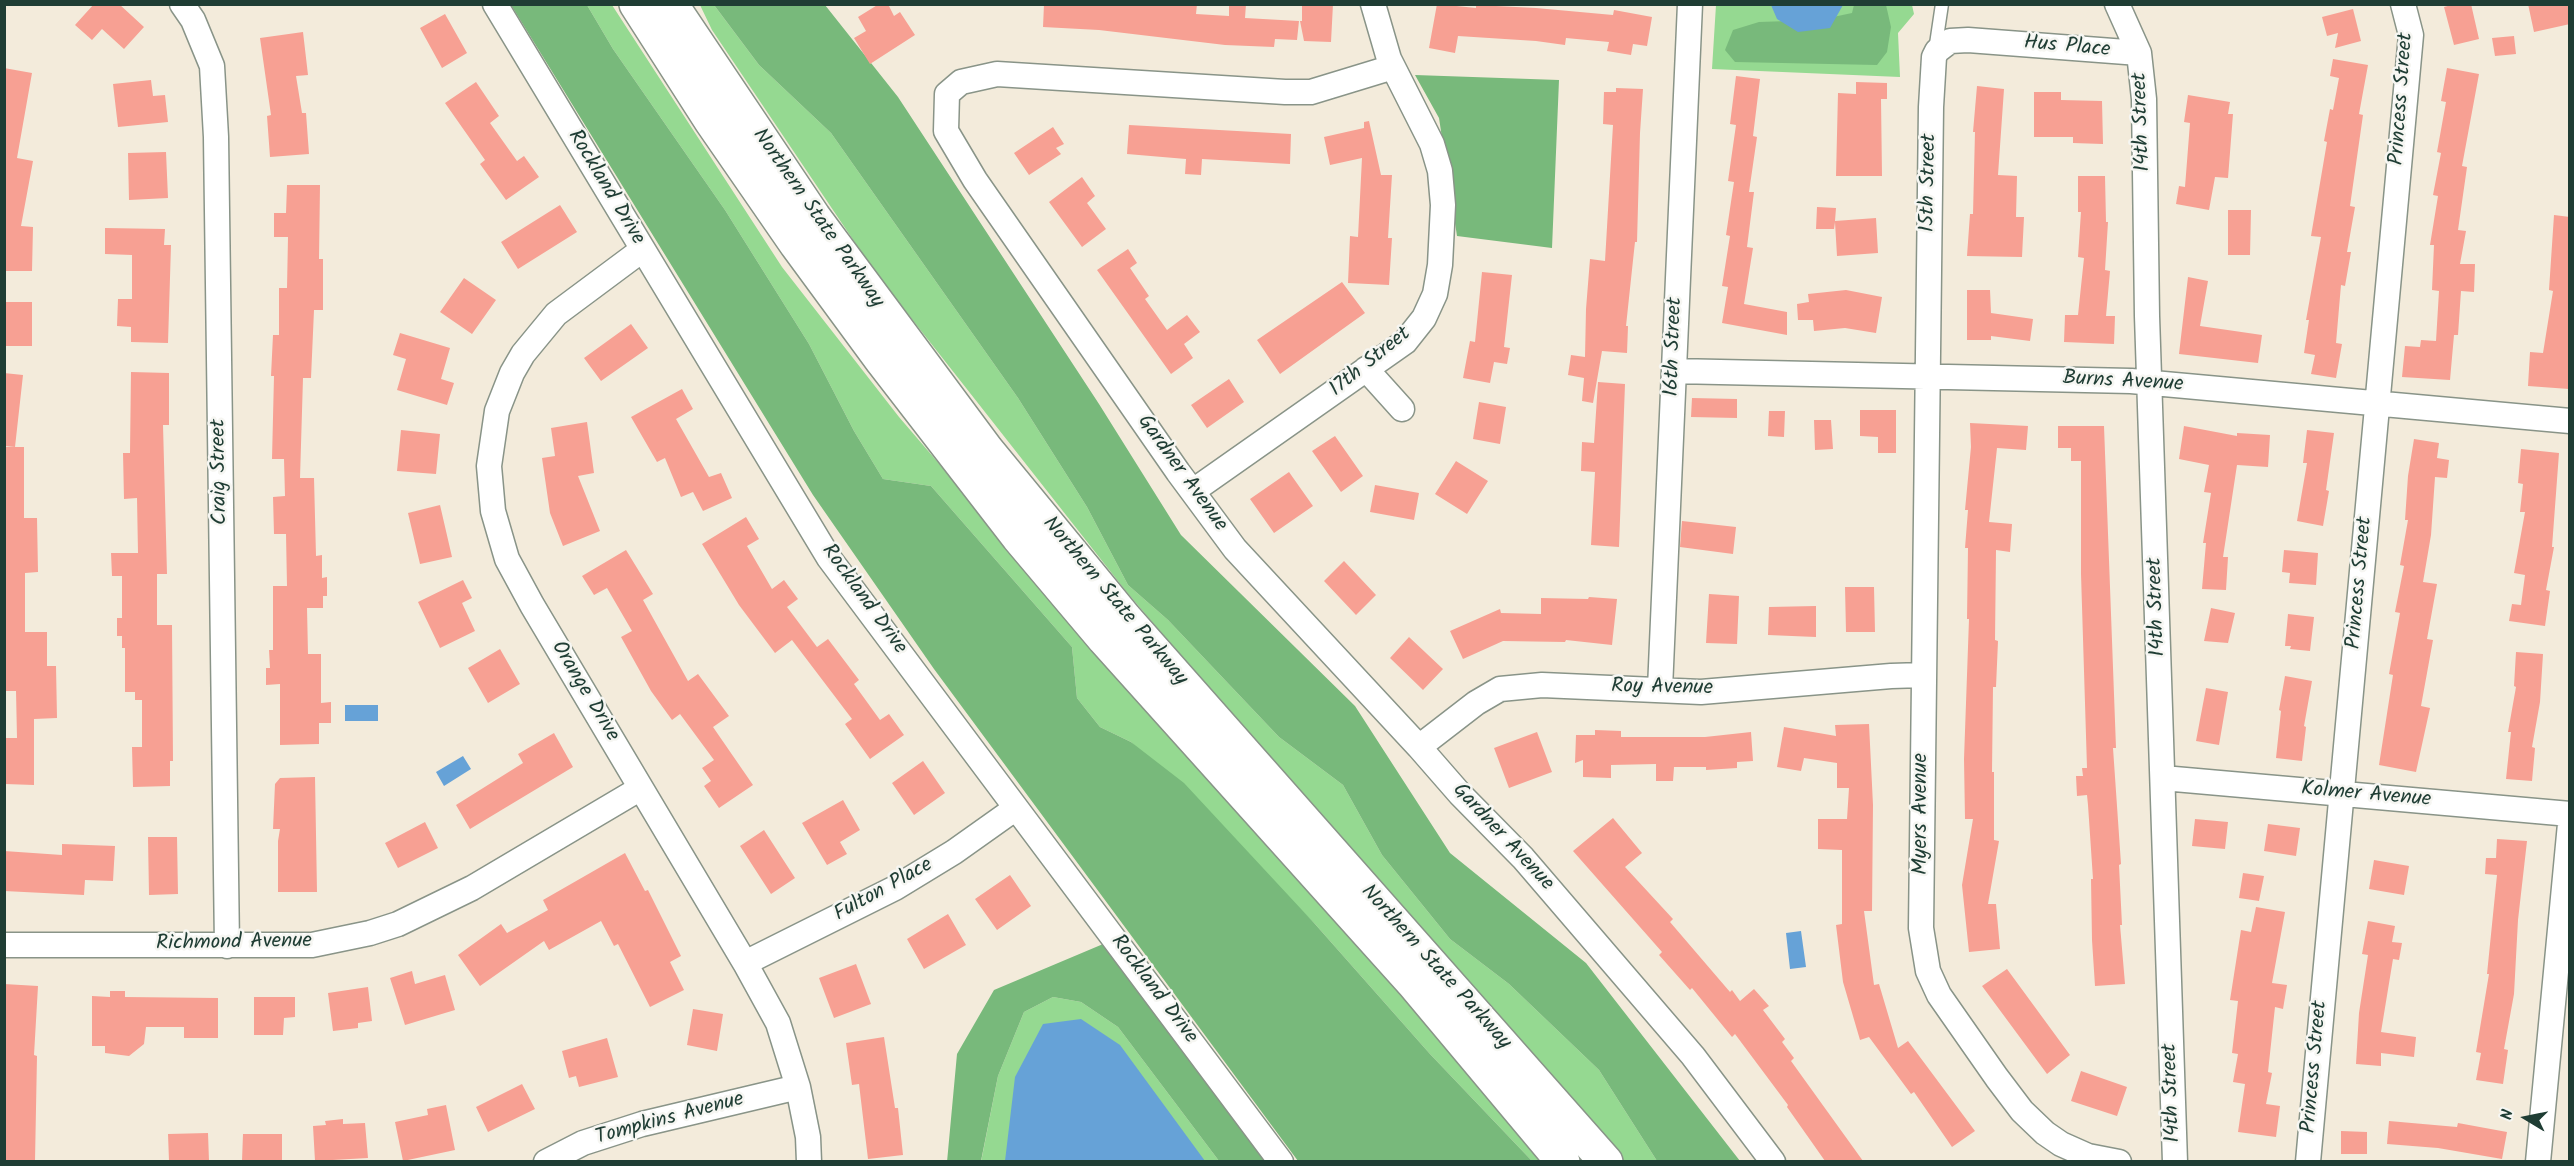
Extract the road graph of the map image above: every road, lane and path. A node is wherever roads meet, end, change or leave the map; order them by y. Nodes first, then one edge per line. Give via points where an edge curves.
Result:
1 (182, 4) edge
2 (495, 4) edge
3 (636, 4) edge
4 (671, 4) edge
5 (1373, 4) edge
6 (1690, 4) edge
7 (1942, 4) edge
8 (2117, 4) edge
9 (2403, 4) edge
10 (2139, 53) junction
11 (1934, 57) junction
12 (1393, 67) junction
13 (642, 250) junction
14 (1366, 369) junction
15 (1674, 371) junction
16 (1928, 376) junction
17 (2151, 384) junction
18 (2377, 404) junction
19 (1402, 409) dead end
20 (2570, 421) edge
21 (1194, 491) junction
22 (1923, 675) junction
23 (1660, 689) junction
24 (1419, 747) junction
25 (2163, 778) junction
26 (641, 788) junction
27 (2341, 794) junction
28 (1016, 808) junction
29 (2570, 814) edge
30 (2570, 824) edge
31 (4, 945) edge
32 (227, 946) junction
33 (745, 963) junction
34 (798, 1087) junction
35 (546, 1161) edge
36 (809, 1161) edge
37 (1281, 1161) edge
38 (1563, 1161) edge
39 (1606, 1161) edge
40 (1773, 1161) edge
41 (2118, 1161) edge
42 (2175, 1161) edge
43 (2308, 1161) edge
44 (2538, 1161) edge

1 - 32 street, Craig Street via 212,66 216,138
2 - 13 street, Rockland Drive
3 - 38 highway, Northern State Parkway via 796,244 1018,537 1104,639 1413,983
4 - 39 highway, Northern State Parkway via 814,218 987,450 1125,618
5 - 12 street, 17th Street
6 - 15 street, 16th Street
7 - 11 lane
8 - 10 street, 14th Street
9 - 18 street, Princess Street via 2411,35
10 - 11 street, Hus Place via 1950,41
10 - 17 street, 14th Street via 2144,99
11 - 16 street, 15th Street
12 - 14 street, 17th Street via 1432,144 1440,171 1440,265 1435,294 1424,318 1405,342
12 - 21 street, Gardner Avenue via 1311,92 997,74 961,82 947,94 946,131 975,180
13 - 26 street, Orange Drive via 556,314 523,354 497,411 489,466 493,512 507,559
13 - 28 street, Rockland Drive via 829,558
14 - 19 street
14 - 21 street, 17th Street
15 - 16 street, Burns Avenue
15 - 23 street, 16th Street
16 - 17 street, Burns Avenue
16 - 22 street, Myers Avenue
17 - 18 street, Burns Avenue
17 - 25 street, 14th Street
18 - 20 street, Burns Avenue
18 - 27 street, Princess Street
21 - 24 street, Gardner Avenue via 1235,549
22 - 23 street, Roy Avenue via 1701,692
22 - 41 street, Myers Avenue via 1921,928 1928,971 1939,995 2022,1111 2061,1144 2088,1156
23 - 24 street, Roy Avenue via 1542,685 1500,689
24 - 40 street, Gardner Avenue via 1523,858 1670,1029
25 - 27 street, Kolmer Avenue
25 - 42 street, 14th Street
26 - 32 street, Richmond Avenue via 472,888 398,924 312,945
26 - 33 street, Orange Drive
27 - 29 street, Kolmer Avenue
27 - 43 street, Princess Street
28 - 33 street, Fulton Place via 895,888
28 - 37 street, Rockland Drive
30 - 44 street
31 - 32 street, Richmond Avenue
33 - 34 street, Orange Drive via 778,1023
34 - 35 street, Tompkins Avenue via 642,1124 583,1143
34 - 36 street, Orange Drive

